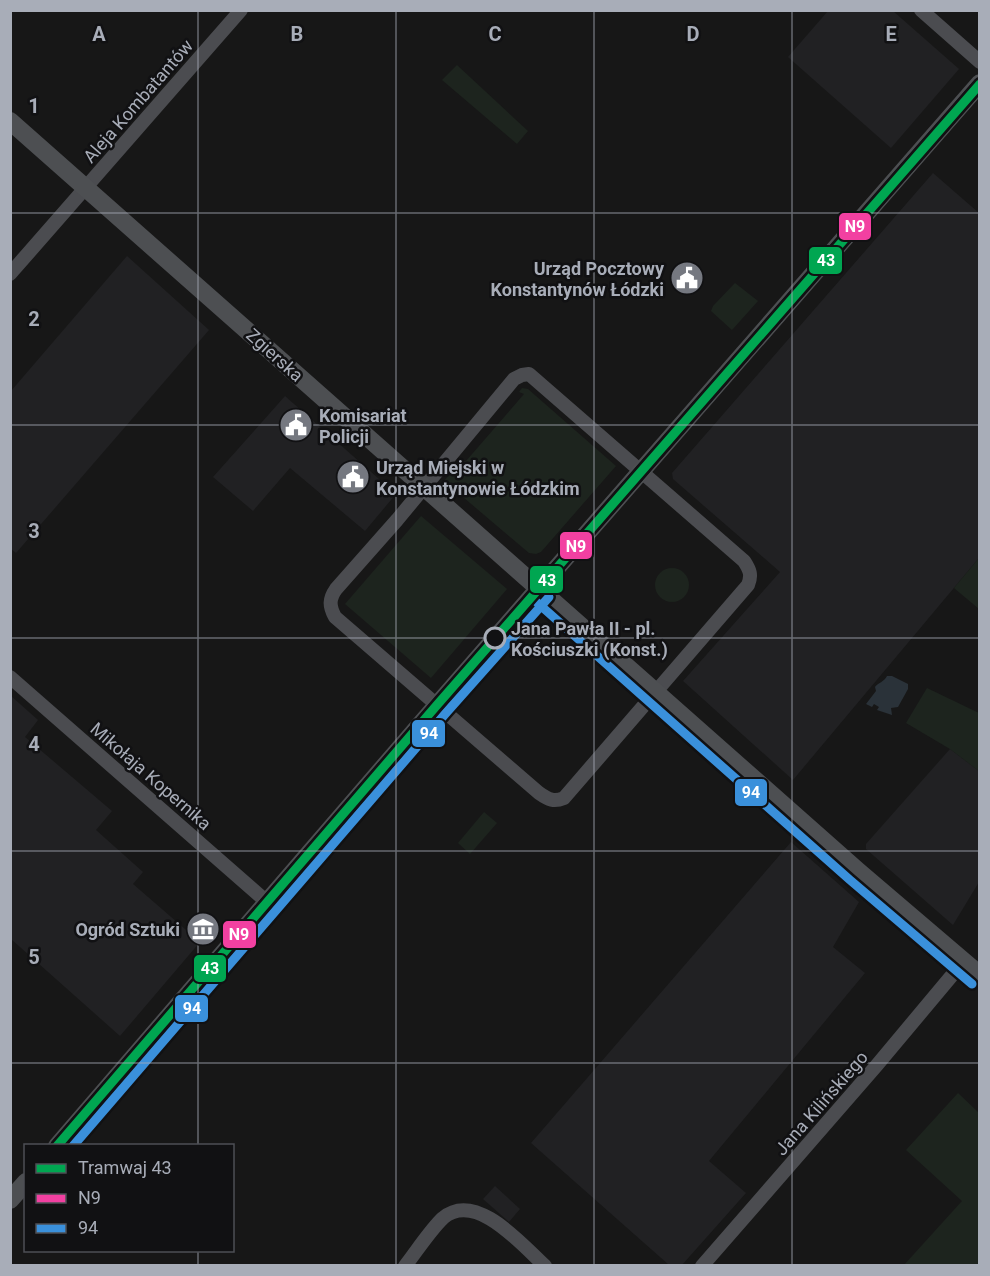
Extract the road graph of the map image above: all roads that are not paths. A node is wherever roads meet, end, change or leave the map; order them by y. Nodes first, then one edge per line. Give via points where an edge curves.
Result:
1 (241, 10) edge
2 (921, 10) edge
3 (980, 62) edge
4 (980, 83) edge
5 (10, 121) edge
6 (86, 188) junction
7 (10, 274) edge
8 (641, 471) junction
9 (424, 486) junction
10 (540, 589) junction
11 (10, 677) edge
12 (656, 692) junction
13 (437, 705) junction
14 (267, 902) junction
15 (964, 961) junction
16 (980, 975) edge
17 (59, 1144) edge
18 (24, 1184) edge
19 (10, 1200) edge
20 (405, 1266) edge
21 (545, 1266) edge
22 (702, 1266) edge

1 - 6 street, Aleja Kombatantów
2 - 3 street
4 - 8 main road
5 - 6 main road, Zgierska
6 - 7 street, Aleja Kombatantów
6 - 9 main road, Zgierska
8 - 9 street via 529,374 514,379
8 - 10 main road
8 - 12 street via 744,561 751,576 748,585
9 - 10 main road, Zgierska
9 - 13 street via 336,589 330,609
10 - 12 main road, Zgierska
10 - 13 main road
11 - 14 street, Mikołaja Kopernika
12 - 13 street via 564,798 556,801 539,793
12 - 15 main road, Zgierska
13 - 14 main road
14 - 17 main road
15 - 16 main road, Zgierska
15 - 22 street, Jana Kilińskiego
18 - 19 main road
20 - 21 street via 444,1217 460,1210 476,1211 493,1220

